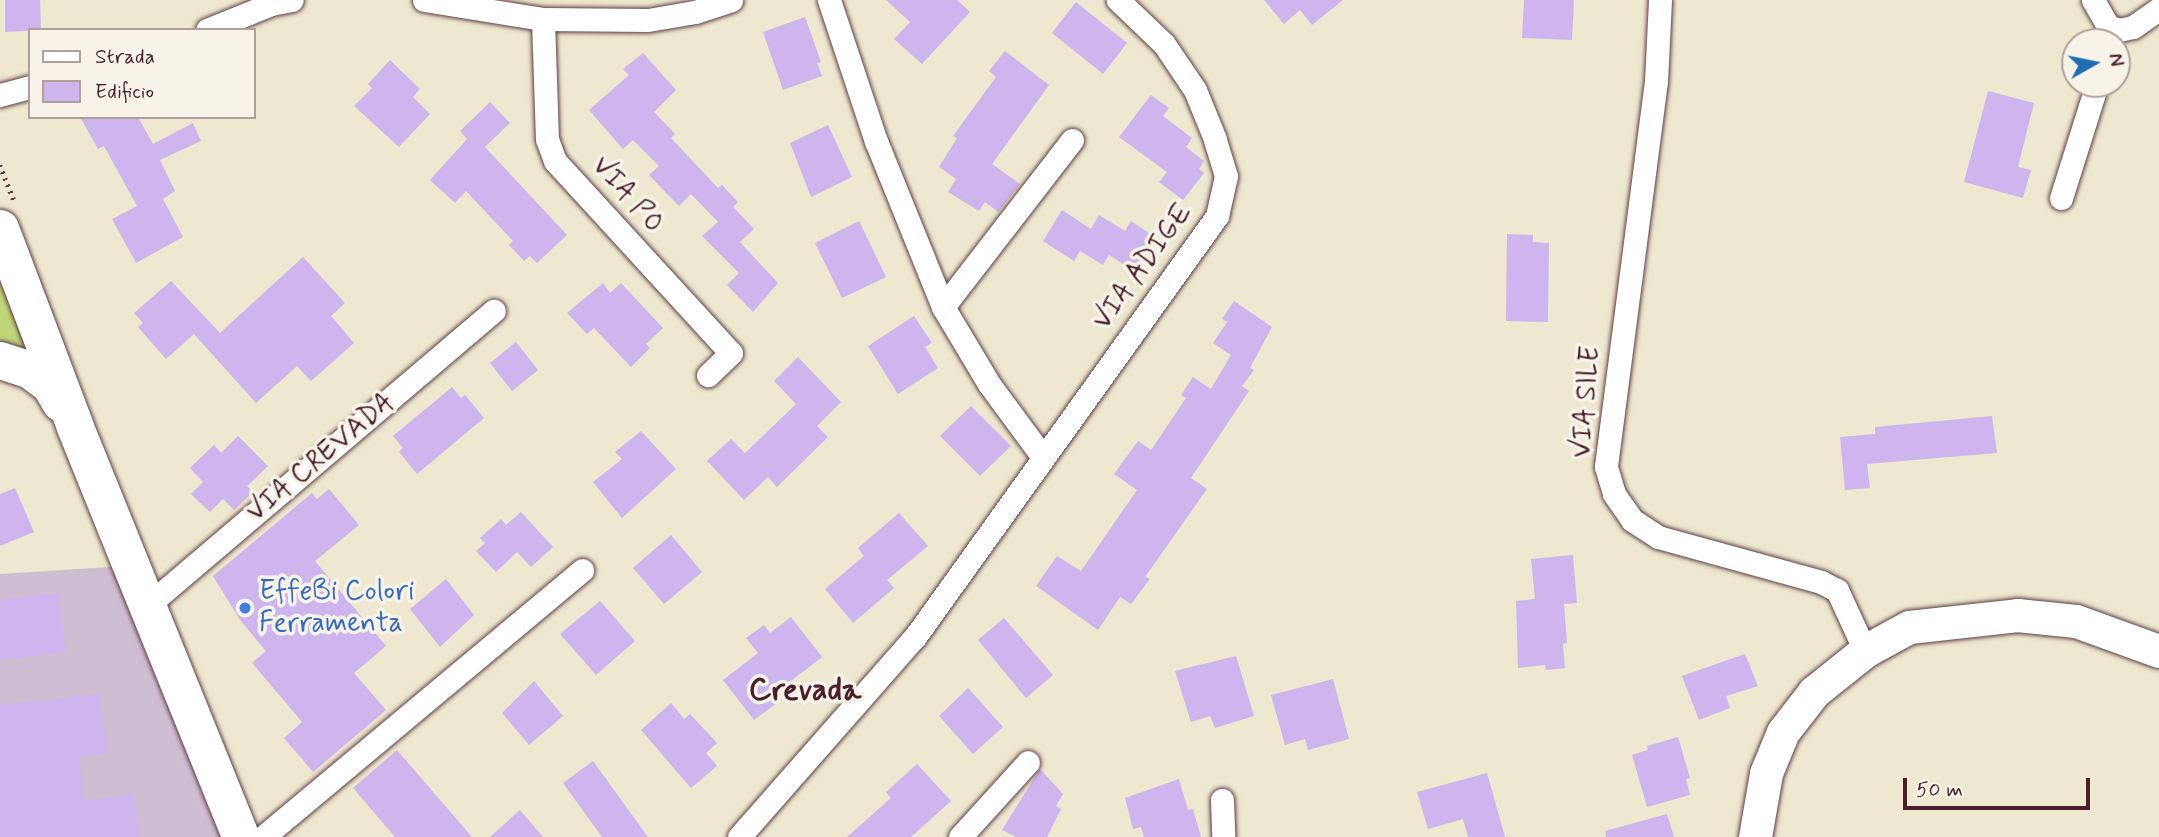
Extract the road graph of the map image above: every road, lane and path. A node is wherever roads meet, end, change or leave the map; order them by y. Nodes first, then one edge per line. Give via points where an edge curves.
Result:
1 (292, 0) edge
2 (424, 0) edge
3 (731, 0) edge
4 (829, 0) edge
5 (1118, 0) edge
6 (1660, 0) edge
7 (2093, 0) edge
8 (2159, 9) edge
9 (543, 19) junction
10 (212, 28) edge
11 (2105, 28) edge
12 (2128, 28) edge
13 (28, 88) edge
14 (0, 95) edge
15 (2093, 98) edge
16 (1072, 139) dead end
17 (2061, 198) dead end
18 (2, 240) edge
19 (943, 307) junction
20 (494, 311) dead end
21 (0, 360) edge
22 (708, 375) dead end
23 (75, 427) junction
24 (1042, 456) junction
25 (582, 570) dead end
26 (148, 605) junction
27 (2159, 650) edge
28 (1865, 651) junction
29 (1028, 762) dead end
30 (1222, 800) dead end
31 (241, 837) edge
32 (263, 837) edge
33 (739, 837) edge
34 (960, 837) edge
35 (1223, 837) edge
36 (1755, 837) edge

1 - 10 street
2 - 9 street
3 - 9 street via 648,20
4 - 19 street via 876,141
5 - 24 street, VIA ADIGE via 1164,44 1195,90 1226,176 1217,216
6 - 28 street, VIA SILE via 1656,80 1606,467 1614,494 1632,520 1658,537 1837,590
7 - 11 street
8 - 12 street
9 - 22 street, VIA PO via 547,139 555,161 731,353
13 - 14 street
15 - 17 street
16 - 19 street
18 - 23 main road
19 - 24 street via 989,384
20 - 26 street, VIA CREVADA
21 - 23 main road via 30,369 50,386
23 - 26 main road
24 - 33 street, VIA ADIGE via 915,636
25 - 32 street
26 - 31 main road
27 - 28 main road via 2076,621 2017,615 1909,627
28 - 36 main road via 1814,692 1783,732 1766,774
29 - 34 street
30 - 35 street

